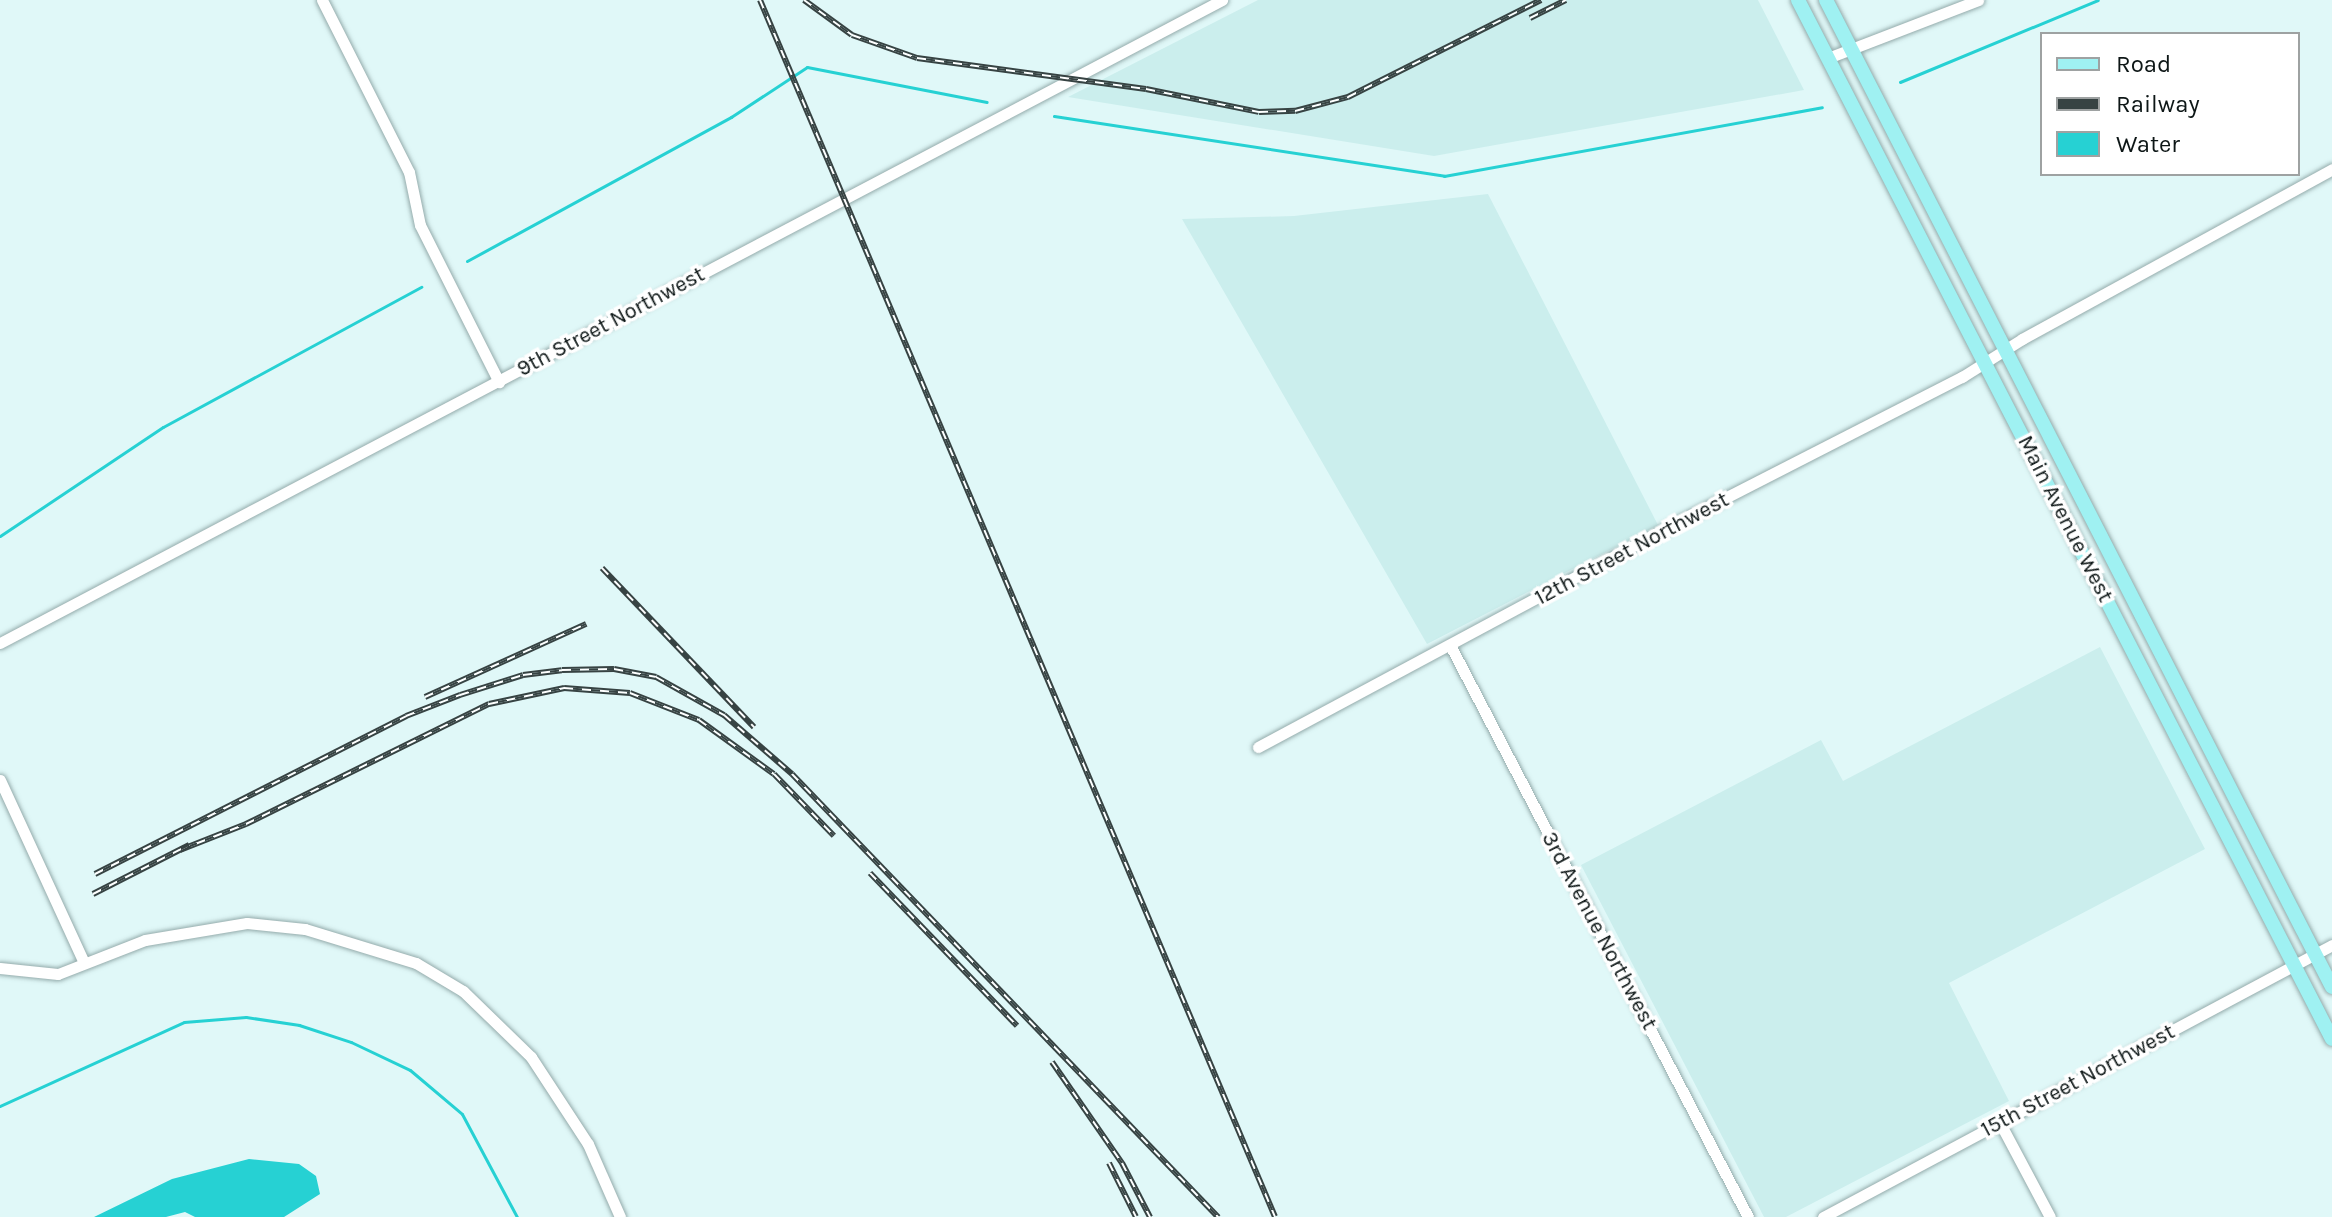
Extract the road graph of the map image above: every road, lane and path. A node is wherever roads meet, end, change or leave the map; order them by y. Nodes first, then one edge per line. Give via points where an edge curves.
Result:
1 (322, 0) edge
2 (1222, 0) edge
3 (1798, 0) edge
4 (1826, 0) edge
5 (1978, 0) edge
6 (1850, 48) junction
7 (1828, 58) junction
8 (2332, 169) edge
9 (2005, 351) junction
10 (1986, 364) junction
11 (499, 382) junction
12 (0, 643) edge
13 (1450, 645) junction
14 (1258, 747) dead end
15 (0, 780) edge
16 (2332, 945) edge
17 (2315, 954) junction
18 (84, 963) junction
19 (2293, 965) junction
20 (0, 968) edge
21 (2332, 987) edge
22 (2332, 1039) edge
23 (2000, 1123) junction
24 (620, 1217) edge
25 (1748, 1217) edge
26 (1823, 1217) edge
27 (2050, 1217) edge

1 - 11 street via 409,172 420,225
2 - 11 street, 9th Street Northwest
3 - 7 main road, Main Avenue West
4 - 6 main road, Main Avenue West
5 - 6 street
6 - 7 street
6 - 9 main road, Main Avenue West
7 - 10 main road, Main Avenue West
8 - 9 street, 12th Street Northwest
9 - 10 street, 12th Street Northwest
9 - 17 main road, Main Avenue West
10 - 13 street, 12th Street Northwest
10 - 19 main road, Main Avenue West
11 - 12 street, 9th Street Northwest
13 - 14 street, 12th Street Northwest
13 - 25 street, 3rd Avenue Northwest
15 - 18 street
16 - 17 street, 15th Street Northwest
17 - 19 street, 15th Street Northwest
17 - 21 main road, Main Avenue West
18 - 20 street via 58,974
18 - 24 street via 145,940 247,923 305,929 416,963 463,991 531,1057 588,1144
19 - 22 main road, Main Avenue West
19 - 23 street, 15th Street Northwest
23 - 26 street, 15th Street Northwest
23 - 27 street

